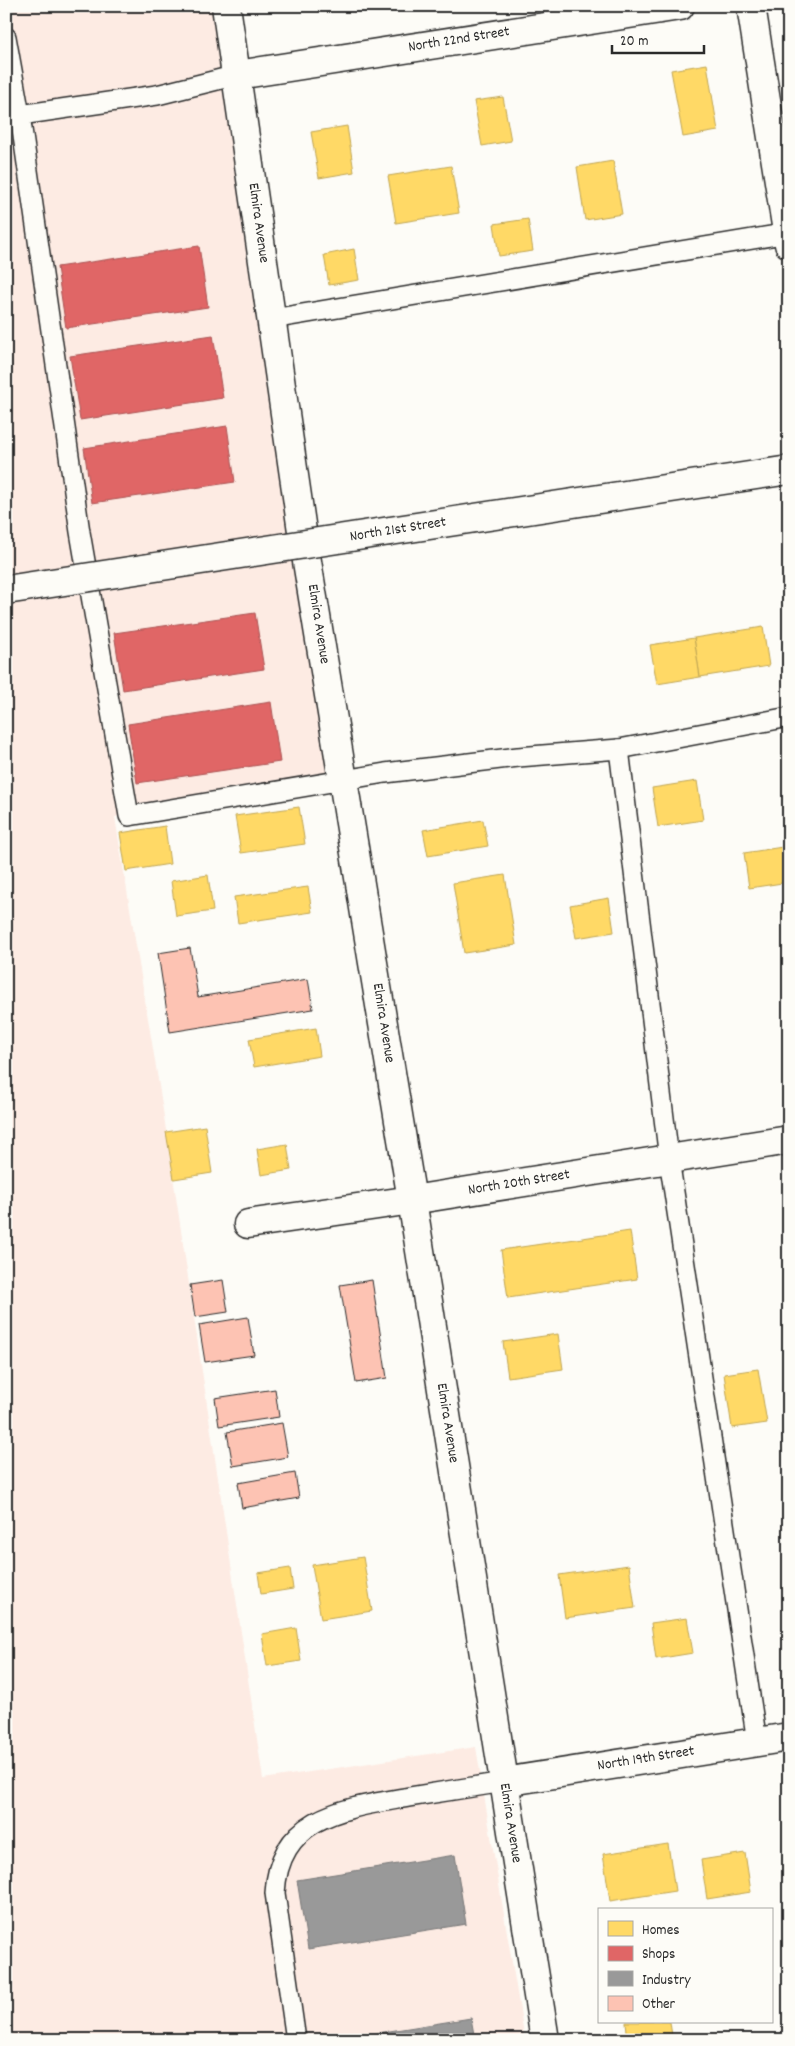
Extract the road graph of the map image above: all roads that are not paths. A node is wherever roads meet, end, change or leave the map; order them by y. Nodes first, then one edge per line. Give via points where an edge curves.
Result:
1 (226, 6) edge
2 (680, 6) edge
3 (751, 6) edge
4 (6, 37) edge
5 (237, 74) junction
6 (20, 115) junction
7 (788, 237) edge
8 (272, 319) junction
9 (789, 470) edge
10 (6, 590) edge
11 (789, 717) edge
12 (620, 749) junction
13 (344, 781) junction
14 (789, 1140) edge
15 (670, 1159) junction
16 (412, 1200) junction
17 (248, 1224) dead end
18 (789, 1737) edge
19 (757, 1742) junction
20 (504, 1782) junction
21 (296, 2040) edge
22 (545, 2040) edge

1 - 5 street, Elmira Avenue
2 - 5 street, North 22nd Street
3 - 7 street
4 - 6 lane
5 - 6 lane via 157,95
5 - 8 street, Elmira Avenue
6 - 13 lane via 80,532 129,816
7 - 8 lane
8 - 13 street, Elmira Avenue via 302,531
9 - 10 street, North 21st Street, bridge
11 - 12 lane
12 - 13 lane via 518,757
12 - 15 lane
13 - 16 street, Elmira Avenue
14 - 15 street, North 20th Street
15 - 16 street, North 20th Street
15 - 19 lane
16 - 17 street, North 20th Street
16 - 20 street, Elmira Avenue
18 - 19 street, North 19th Street
19 - 20 street, North 19th Street
20 - 21 lane via 338,1811 309,1826 293,1841 279,1865 275,1893
20 - 22 street, Elmira Avenue

